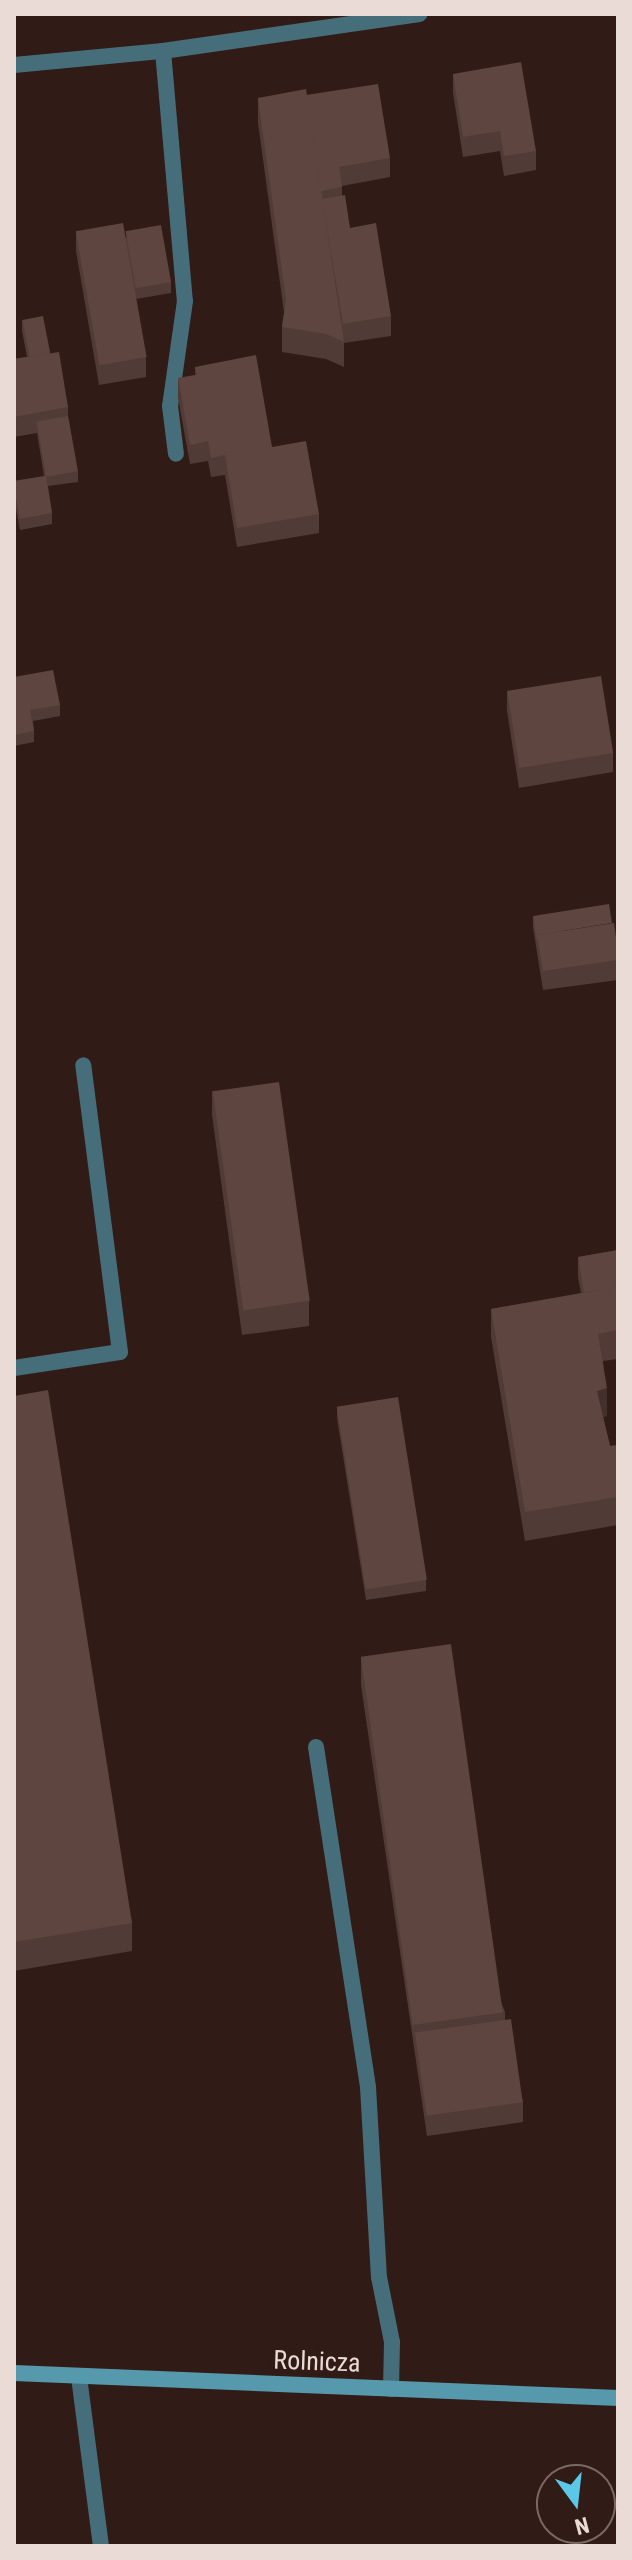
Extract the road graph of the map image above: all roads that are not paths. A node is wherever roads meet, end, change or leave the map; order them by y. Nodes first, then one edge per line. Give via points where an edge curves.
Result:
1 (419, 14) edge
2 (163, 51) junction
3 (14, 65) edge
4 (176, 454) dead end
5 (83, 1065) dead end
6 (14, 1368) edge
7 (316, 1747) dead end
8 (14, 2373) edge
9 (79, 2377) junction
10 (391, 2389) junction
11 (618, 2398) edge
12 (101, 2546) edge

1 - 2 street
2 - 3 street
2 - 4 street via 185,301 170,406
5 - 6 street via 120,1352
7 - 10 street via 368,2087 379,2277 392,2342
8 - 9 street, Rolnicza
9 - 10 street, Rolnicza
9 - 12 street
10 - 11 street, Rolnicza

